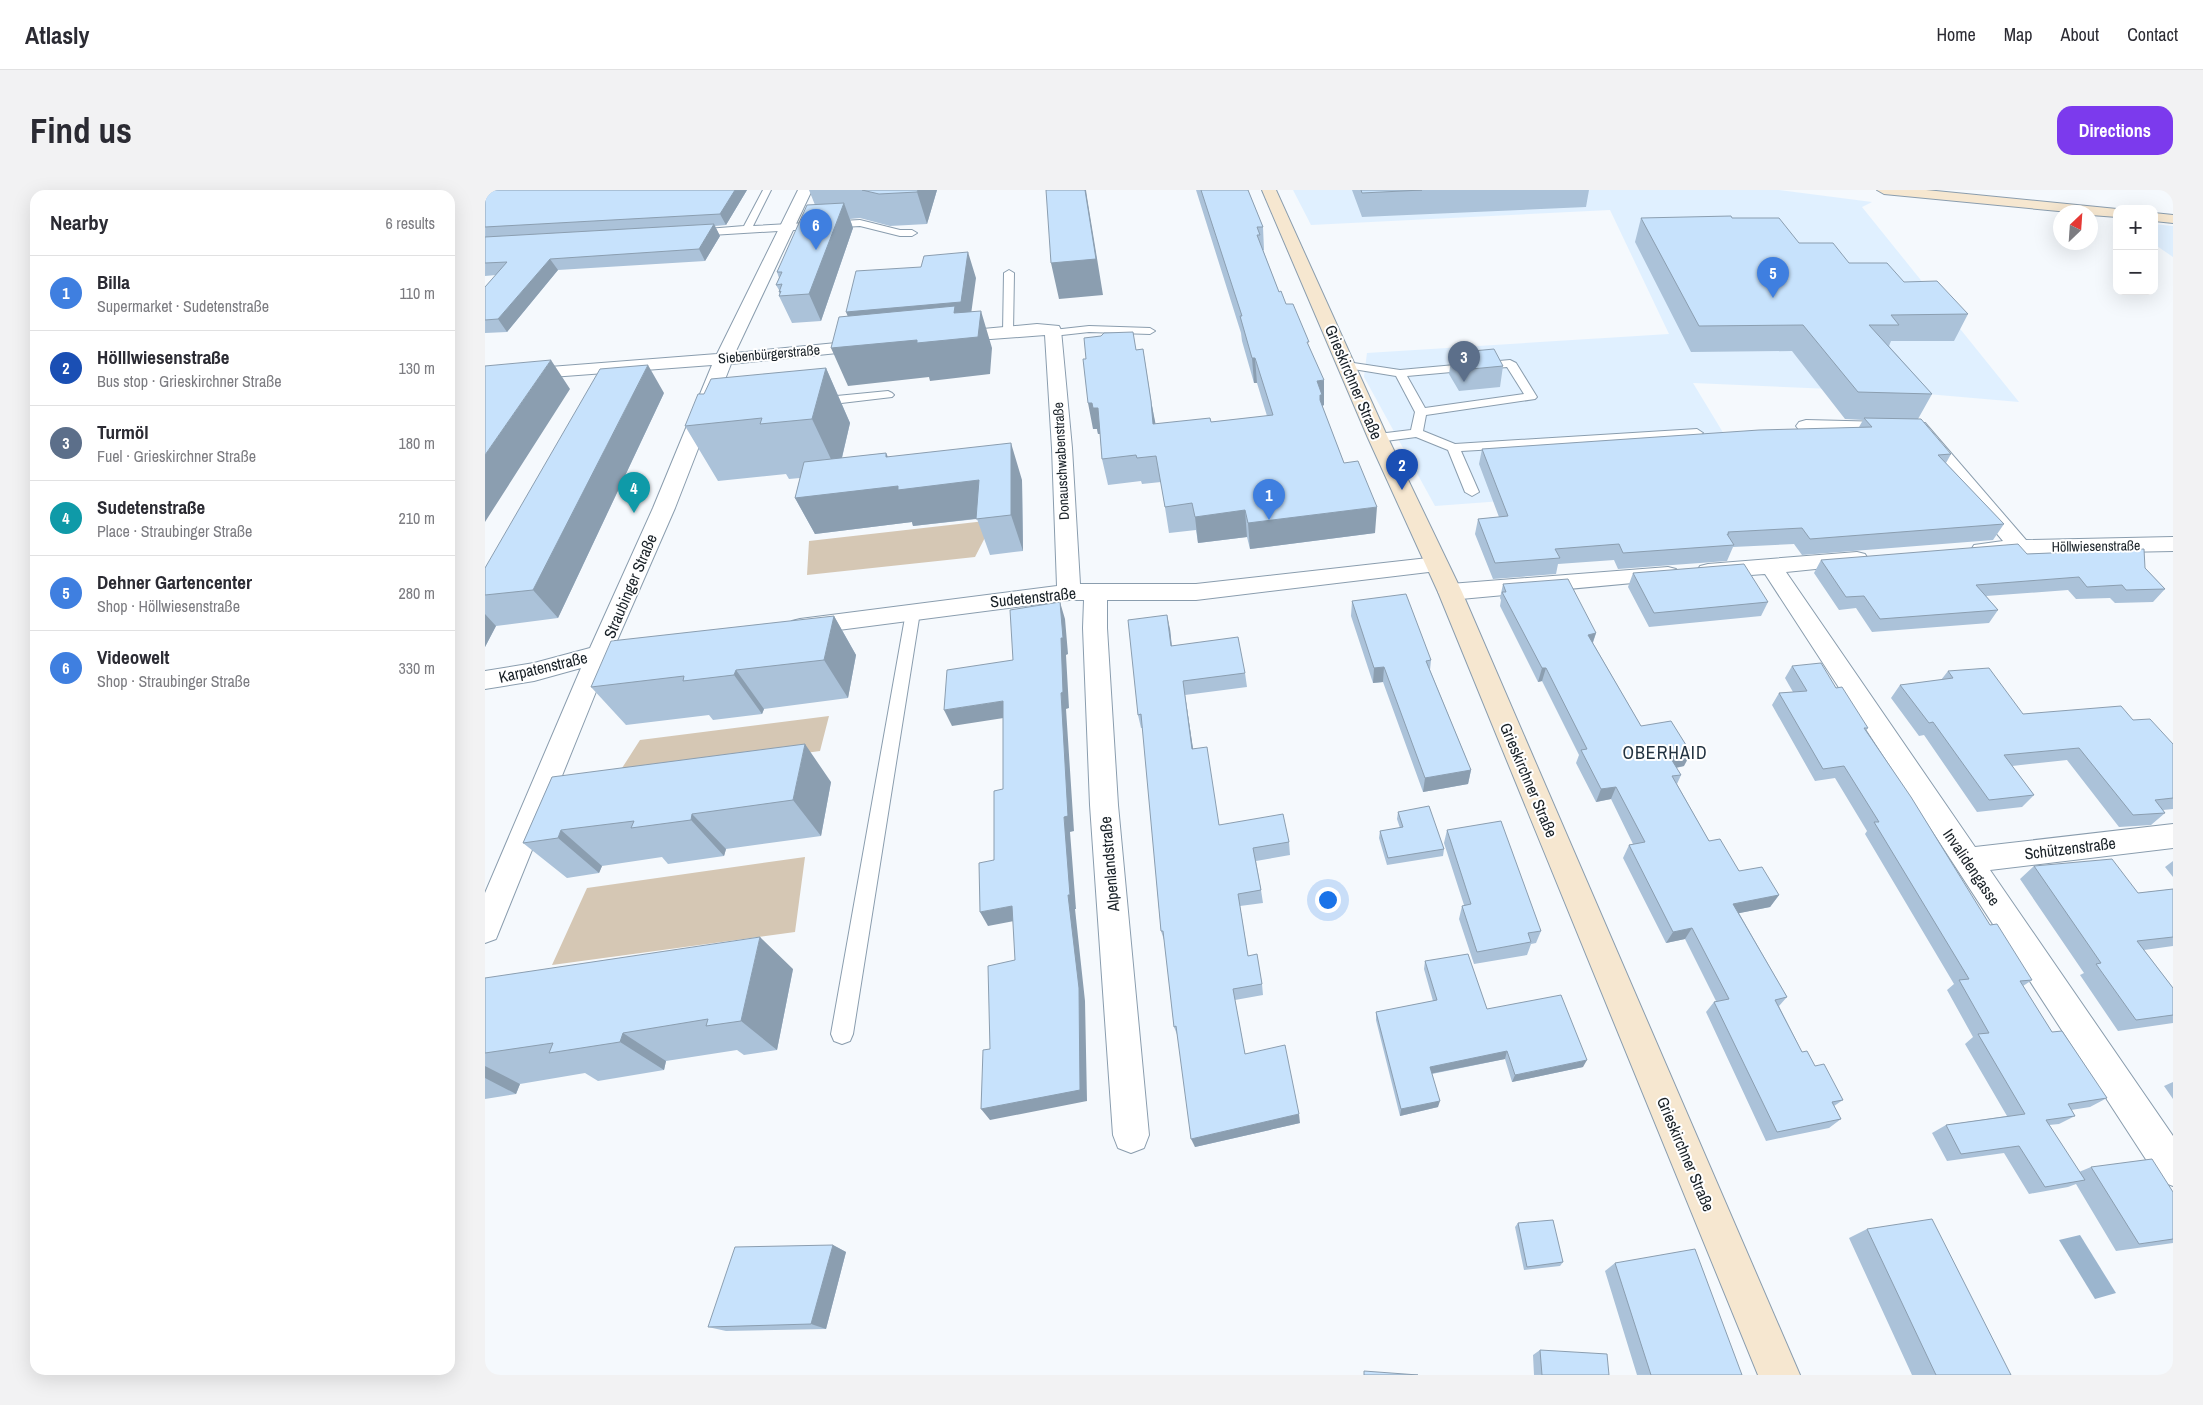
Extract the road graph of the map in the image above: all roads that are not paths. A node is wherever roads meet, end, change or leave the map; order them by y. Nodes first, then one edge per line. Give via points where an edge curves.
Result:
1 (767, 190) edge
2 (805, 190) edge
3 (1269, 190) edge
4 (1884, 190) edge
5 (2113, 213) edge
6 (2158, 217) edge
7 (2173, 219) edge
8 (787, 227) junction
9 (747, 229) junction
10 (683, 233) edge
11 (912, 233) dead end
12 (1009, 273) dead end
13 (1053, 331) junction
14 (1149, 331) dead end
15 (1009, 332) junction
16 (930, 339) edge
17 (881, 344) edge
18 (724, 358) junction
19 (1347, 364) junction
20 (1400, 373) junction
21 (485, 378) edge
22 (888, 395) dead end
23 (803, 404) edge
24 (1421, 412) junction
25 (1807, 426) dead end
26 (1417, 433) junction
27 (1697, 433) edge
28 (1378, 438) junction
29 (1453, 448) junction
30 (1473, 492) dead end
31 (2173, 544) edge
32 (2020, 547) junction
33 (1960, 552) edge
34 (1880, 558) edge
35 (1437, 564) junction
36 (1771, 566) junction
37 (1082, 592) junction
38 (1450, 592) junction
39 (913, 612) junction
40 (775, 630) edge
41 (668, 645) edge
42 (601, 654) junction
43 (485, 680) edge
44 (2173, 836) edge
45 (1968, 860) junction
46 (485, 929) edge
47 (842, 1034) dead end
48 (1131, 1135) dead end
49 (2173, 1168) edge
50 (1779, 1375) edge

1 - 9 lane
2 - 8 street, Straubinger Straße
3 - 19 main road, Grieskirchner Straße
4 - 5 main road
6 - 7 main road
8 - 9 lane
8 - 11 lane via 860,223
8 - 18 street, Straubinger Straße
9 - 10 lane
12 - 15 lane
13 - 14 lane
13 - 15 street
13 - 37 street, Donauschwabenstraße via 1062,448
15 - 16 street
17 - 18 street, Siebenbürgerstraße
18 - 21 street, Siebenbürgerstraße via 613,373
18 - 42 street, Straubinger Straße via 710,413 664,508
19 - 20 lane
19 - 28 main road, Grieskirchner Straße
20 - 24 lane
20 - 24 lane via 1510,363 1531,397
22 - 23 lane
24 - 26 lane
25 - 32 street via 1919,427
26 - 28 lane
26 - 29 lane
27 - 29 lane
28 - 35 main road, Grieskirchner Straße
29 - 30 lane
31 - 32 street, Höllwiesenstraße
32 - 33 street, Höllwiesenstraße
34 - 36 street
35 - 37 street, Sudetenstraße via 1196,592
35 - 38 main road, Grieskirchner Straße
36 - 38 street
36 - 45 street, Invalidengasse
37 - 39 street, Sudetenstraße
37 - 48 street, Alpenlandstraße via 1095,628 1104,805
38 - 50 main road, Grieskirchner Straße
39 - 40 street, Sudetenstraße
39 - 47 lane
41 - 42 street
42 - 43 street, Karpatenstraße via 534,672
42 - 46 street, Straubinger Straße
44 - 45 street, Schützenstraße
45 - 49 street, Invalidengasse

